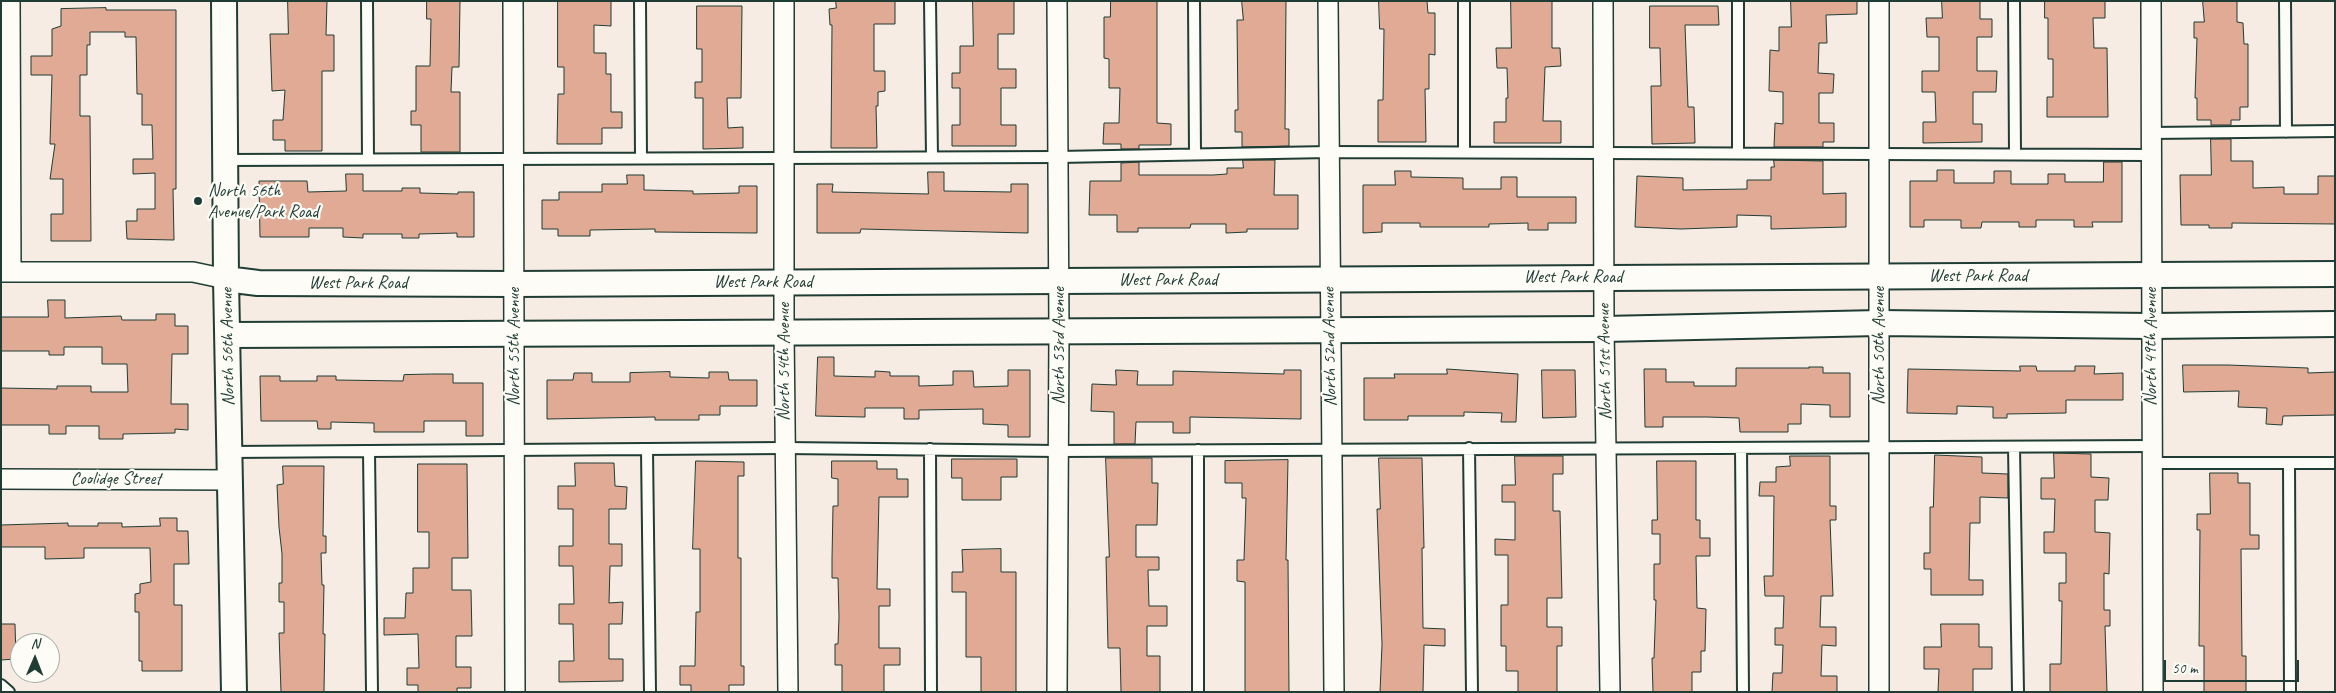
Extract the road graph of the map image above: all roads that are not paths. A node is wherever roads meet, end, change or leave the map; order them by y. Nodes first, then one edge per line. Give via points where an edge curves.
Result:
1 (10, 1) edge
2 (224, 1) edge
3 (367, 1) edge
4 (513, 1) edge
5 (640, 1) edge
6 (784, 1) edge
7 (930, 1) edge
8 (1057, 1) edge
9 (1194, 1) edge
10 (1328, 1) edge
11 (1464, 1) edge
12 (1603, 1) edge
13 (1738, 1) edge
14 (1878, 1) edge
15 (2014, 1) edge
16 (2151, 1) edge
17 (2285, 1) edge
18 (2335, 131) edge
19 (2286, 132) junction
20 (2151, 133) junction
21 (1329, 152) junction
22 (1464, 152) junction
23 (1604, 152) junction
24 (1738, 152) junction
25 (1879, 152) junction
26 (1195, 154) junction
27 (2015, 154) junction
28 (2151, 155) junction
29 (784, 157) junction
30 (932, 157) junction
31 (1058, 157) junction
32 (641, 158) junction
33 (368, 159) junction
34 (513, 159) junction
35 (225, 160) junction
36 (6, 272) edge
37 (2335, 274) edge
38 (2151, 275) junction
39 (1879, 276) junction
40 (1604, 277) junction
41 (226, 279) junction
42 (1330, 279) junction
43 (1059, 280) junction
44 (784, 281) junction
45 (514, 284) junction
46 (1879, 323) junction
47 (2335, 324) edge
48 (2151, 326) junction
49 (1330, 329) junction
50 (1604, 329) junction
51 (784, 331) junction
52 (1059, 331) junction
53 (514, 333) junction
54 (228, 335) junction
55 (2014, 447) junction
56 (785, 448) junction
57 (1469, 448) junction
58 (1606, 448) junction
59 (1741, 448) junction
60 (1879, 448) junction
61 (930, 449) junction
62 (1331, 449) junction
63 (647, 450) junction
64 (1198, 450) junction
65 (514, 451) junction
66 (1058, 451) junction
67 (230, 452) junction
68 (369, 452) junction
69 (2152, 454) junction
70 (2289, 463) junction
71 (2335, 463) edge
72 (1, 478) edge
73 (231, 480) junction
74 (1, 685) edge
75 (9, 692) edge
76 (234, 692) edge
77 (372, 692) edge
78 (515, 692) edge
79 (650, 692) edge
80 (788, 692) edge
81 (931, 692) edge
82 (1058, 692) edge
83 (1198, 692) edge
84 (1334, 692) edge
85 (1472, 692) edge
86 (1610, 692) edge
87 (1743, 692) edge
88 (1879, 692) edge
89 (2018, 692) edge
90 (2153, 692) edge
91 (2290, 692) edge

1 - 36 street
2 - 35 street, North 56th Avenue
3 - 33 lane
4 - 34 street, North 55th Avenue
5 - 32 lane
6 - 29 street, North 54th Avenue
7 - 30 lane
8 - 31 street, North 53rd Avenue
9 - 26 lane
10 - 21 street, North 52nd Avenue
11 - 22 lane
12 - 23 street, North 51st Avenue
13 - 24 lane
14 - 25 street, North 50th Avenue
15 - 27 lane
16 - 20 street, North 49th Avenue
17 - 19 lane
18 - 19 lane
19 - 20 lane
20 - 28 street, North 49th Avenue
21 - 22 lane
21 - 26 lane
21 - 42 street, North 52nd Avenue
22 - 23 lane
23 - 24 lane
23 - 40 street, North 51st Avenue
24 - 25 lane
25 - 27 lane
25 - 39 street, North 50th Avenue
26 - 31 lane
27 - 28 lane
28 - 38 street, North 49th Avenue
29 - 30 lane
29 - 32 lane
29 - 44 street, North 54th Avenue
30 - 31 lane
31 - 43 street, North 53rd Avenue
32 - 34 lane
33 - 34 lane
33 - 35 lane
34 - 45 street, North 55th Avenue
35 - 41 street, North 56th Avenue
36 - 41 street, West Park Road via 193,272
37 - 38 street, West Park Road
38 - 39 street, West Park Road
38 - 48 street, North 49th Avenue
39 - 40 street, West Park Road
39 - 46 street, North 50th Avenue
40 - 42 street, West Park Road
40 - 50 street, North 51st Avenue
41 - 45 street, West Park Road via 258,283
41 - 54 street, North 56th Avenue
42 - 43 street, West Park Road
42 - 49 street, North 52nd Avenue
43 - 44 street, West Park Road
43 - 52 street, North 53rd Avenue
44 - 45 street, West Park Road
44 - 51 street, North 54th Avenue
45 - 53 street, North 55th Avenue
46 - 48 street
46 - 50 street
46 - 60 street, North 50th Avenue
47 - 48 street
48 - 69 street, North 49th Avenue
49 - 50 street
49 - 52 street
49 - 62 street, North 52nd Avenue
50 - 58 street, North 51st Avenue
51 - 52 street
51 - 53 street
51 - 56 street, North 54th Avenue
52 - 66 street, North 53rd Avenue
53 - 54 street
53 - 65 street, North 55th Avenue
54 - 67 street, North 56th Avenue
55 - 60 lane
55 - 69 lane
55 - 89 lane
56 - 61 lane
56 - 63 lane
56 - 80 street, North 54th Avenue
57 - 58 lane
57 - 62 lane
57 - 85 lane
58 - 59 lane
58 - 86 street, North 51st Avenue
59 - 60 lane
59 - 87 lane
60 - 88 street, North 50th Avenue
61 - 66 lane
61 - 81 lane
62 - 64 lane
62 - 84 street, North 52nd Avenue
63 - 65 lane
63 - 79 lane
64 - 66 lane
64 - 83 lane
65 - 68 lane
65 - 78 street, North 55th Avenue
66 - 82 street, North 53rd Avenue
67 - 68 lane
67 - 73 street, North 56th Avenue
68 - 77 lane
69 - 70 lane
69 - 90 street, North 49th Avenue
70 - 71 lane
70 - 91 lane
72 - 73 street, Coolidge Street
73 - 76 street, North 56th Avenue
74 - 75 lane

